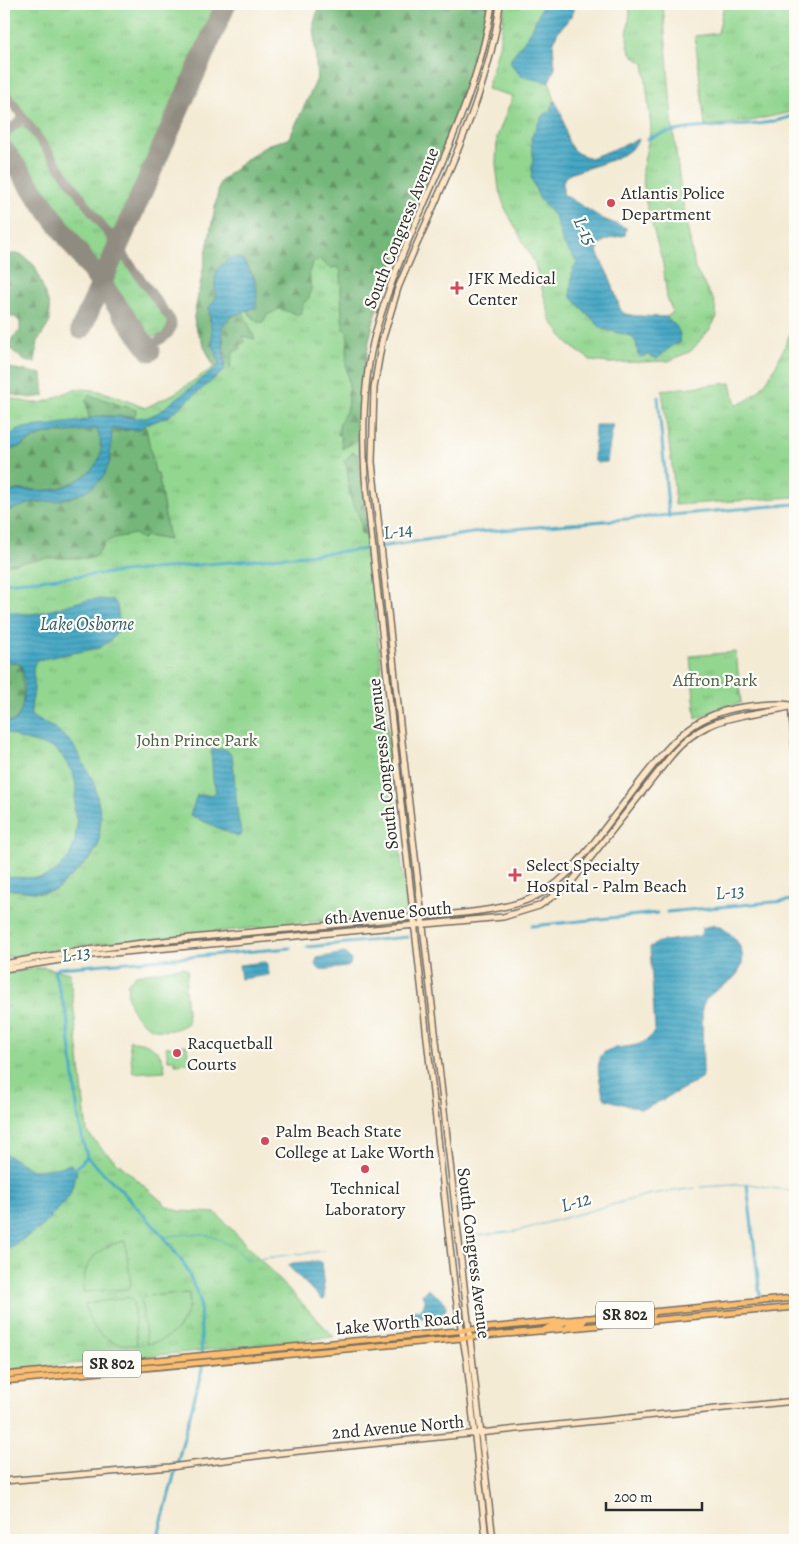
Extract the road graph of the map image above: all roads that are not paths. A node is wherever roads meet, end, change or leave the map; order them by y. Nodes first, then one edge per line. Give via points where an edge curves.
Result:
1 (492, 4) edge
2 (499, 4) edge
3 (446, 151) junction
4 (435, 201) junction
5 (391, 283) junction
6 (382, 341) junction
7 (793, 705) edge
8 (394, 728) junction
9 (395, 742) junction
10 (402, 742) junction
11 (795, 750) edge
12 (403, 754) junction
13 (414, 916) junction
14 (423, 916) junction
15 (424, 924) junction
16 (415, 925) junction
17 (4, 964) edge
18 (4, 969) edge
19 (795, 1298) edge
20 (795, 1307) edge
21 (655, 1312) junction
22 (586, 1318) junction
23 (568, 1320) junction
24 (629, 1323) junction
25 (566, 1329) junction
26 (461, 1330) junction
27 (469, 1330) junction
28 (542, 1331) junction
29 (463, 1338) junction
30 (470, 1338) junction
31 (170, 1358) junction
32 (143, 1368) junction
33 (4, 1375) edge
34 (4, 1381) edge
35 (795, 1401) edge
36 (478, 1433) junction
37 (4, 1480) edge
38 (485, 1530) junction
39 (486, 1540) edge
40 (493, 1540) edge

1 - 3 main road, South Congress Avenue via 477,74
2 - 4 main road, South Congress Avenue via 490,60 480,91
3 - 4 main road via 446,162 434,190
3 - 5 main road, South Congress Avenue
4 - 6 main road, South Congress Avenue via 398,288
5 - 6 main road via 379,334
5 - 8 main road, South Congress Avenue via 376,333 366,394 364,462
6 - 10 main road, South Congress Avenue via 374,388 371,446
7 - 11 main road
7 - 14 main road, 6th Avenue South via 782,703 733,708 692,725 664,750 576,864 549,889 508,906
7 - 15 main road, 6th Avenue South via 728,717 696,732 676,749 582,870 538,906 512,915
8 - 9 main road, South Congress Avenue
8 - 10 main road
9 - 12 main road
9 - 13 main road, South Congress Avenue
10 - 12 main road, South Congress Avenue
12 - 14 main road, South Congress Avenue
13 - 14 main road, 6th Avenue South
13 - 16 main road, South Congress Avenue
13 - 17 main road, 6th Avenue South via 90,949
14 - 15 main road, South Congress Avenue
15 - 16 main road, 6th Avenue South
15 - 27 main road, South Congress Avenue
16 - 18 main road, 6th Avenue South via 92,955
16 - 26 main road, South Congress Avenue
19 - 21 main road, Lake Worth Road / SR 802
20 - 24 main road, Lake Worth Road / SR 802
21 - 22 main road, Lake Worth Road / SR 802
21 - 24 main road via 652,1316 634,1318
22 - 23 main road, Lake Worth Road / SR 802
22 - 25 main road via 583,1322 571,1323
23 - 27 main road, Lake Worth Road / SR 802
23 - 28 main road
24 - 25 main road, Lake Worth Road / SR 802
25 - 28 main road, Lake Worth Road / SR 802
26 - 27 main road, Lake Worth Road / SR 802
26 - 29 main road, South Congress Avenue
26 - 31 main road, Lake Worth Road / SR 802
27 - 30 main road, South Congress Avenue
28 - 30 main road, Lake Worth Road / SR 802
29 - 30 main road, Lake Worth Road / SR 802
29 - 32 main road, Lake Worth Road / SR 802
29 - 36 main road, South Congress Avenue
30 - 36 main road, South Congress Avenue
31 - 32 main road
31 - 33 main road, Lake Worth Road / SR 802
32 - 34 main road, Lake Worth Road / SR 802
35 - 36 main road, 2nd Avenue North
36 - 37 main road, 2nd Avenue North via 184,1466
36 - 38 main road, South Congress Avenue
36 - 40 main road, South Congress Avenue
38 - 39 main road, South Congress Avenue
38 - 40 main road

